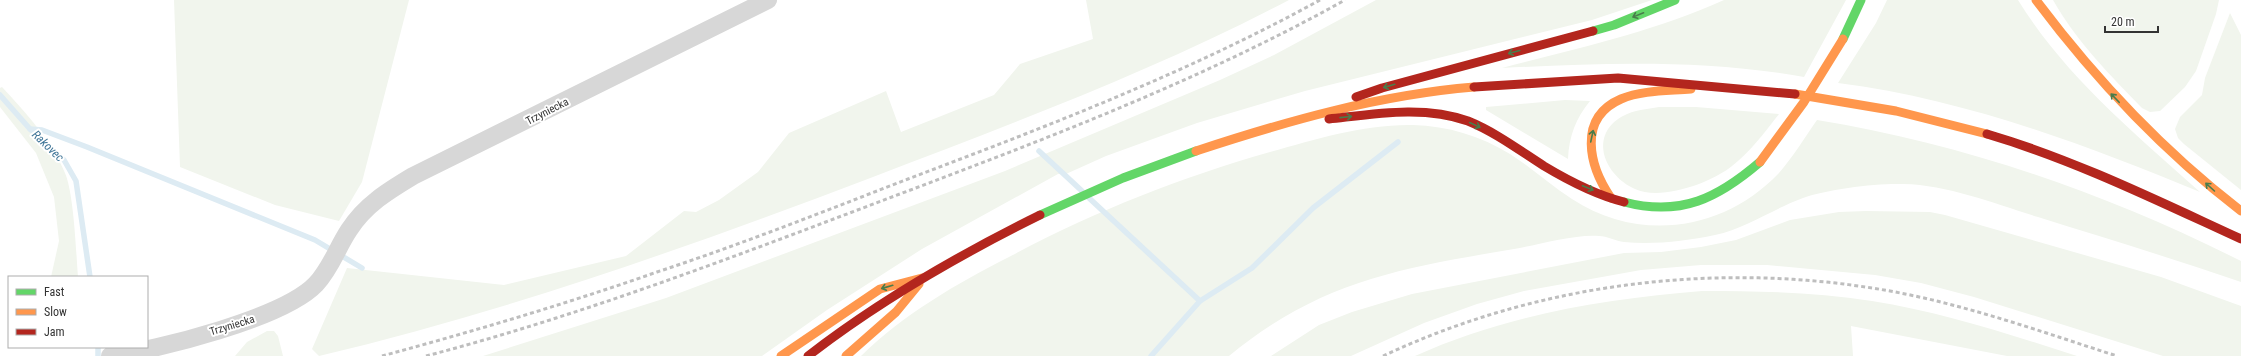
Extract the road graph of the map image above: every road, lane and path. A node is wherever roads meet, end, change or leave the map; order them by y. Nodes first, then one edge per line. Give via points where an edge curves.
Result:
1 (768, 0) edge
2 (1675, 0) edge
3 (1861, 0) edge
4 (2036, 0) edge
5 (1721, 86) junction
6 (1280, 124) junction
7 (1611, 198) junction
8 (2241, 211) edge
9 (2241, 239) edge
10 (925, 277) junction
11 (112, 356) edge
12 (781, 356) edge
13 (808, 356) edge
14 (846, 356) edge

1 - 11 street, Trzyniecka via 413,176 383,194 363,211 342,241 332,263 316,284 296,300 251,320 172,343
2 -> 6 main road via 1614,25 1382,88
3 - 7 main road, bridge via 1843,39 1818,82 1760,162 1724,190 1686,205 1649,208
8 -> 4 main road via 2218,194 2152,135 2113,96 2070,47
5 - 6 main road via 1617,78 1476,87 1385,98
7 -> 5 main road via 1595,172 1590,148 1594,127 1605,110 1622,99 1643,94
5 - 9 main road via 1791,93 1873,107 1966,128 2043,153
6 -> 7 main road via 1414,112 1466,120 1494,133 1556,173
6 - 10 main road via 1121,178 1074,197 1025,220
10 -> 12 main road via 880,289
10 - 13 main road via 828,340
10 - 14 main road via 896,312

